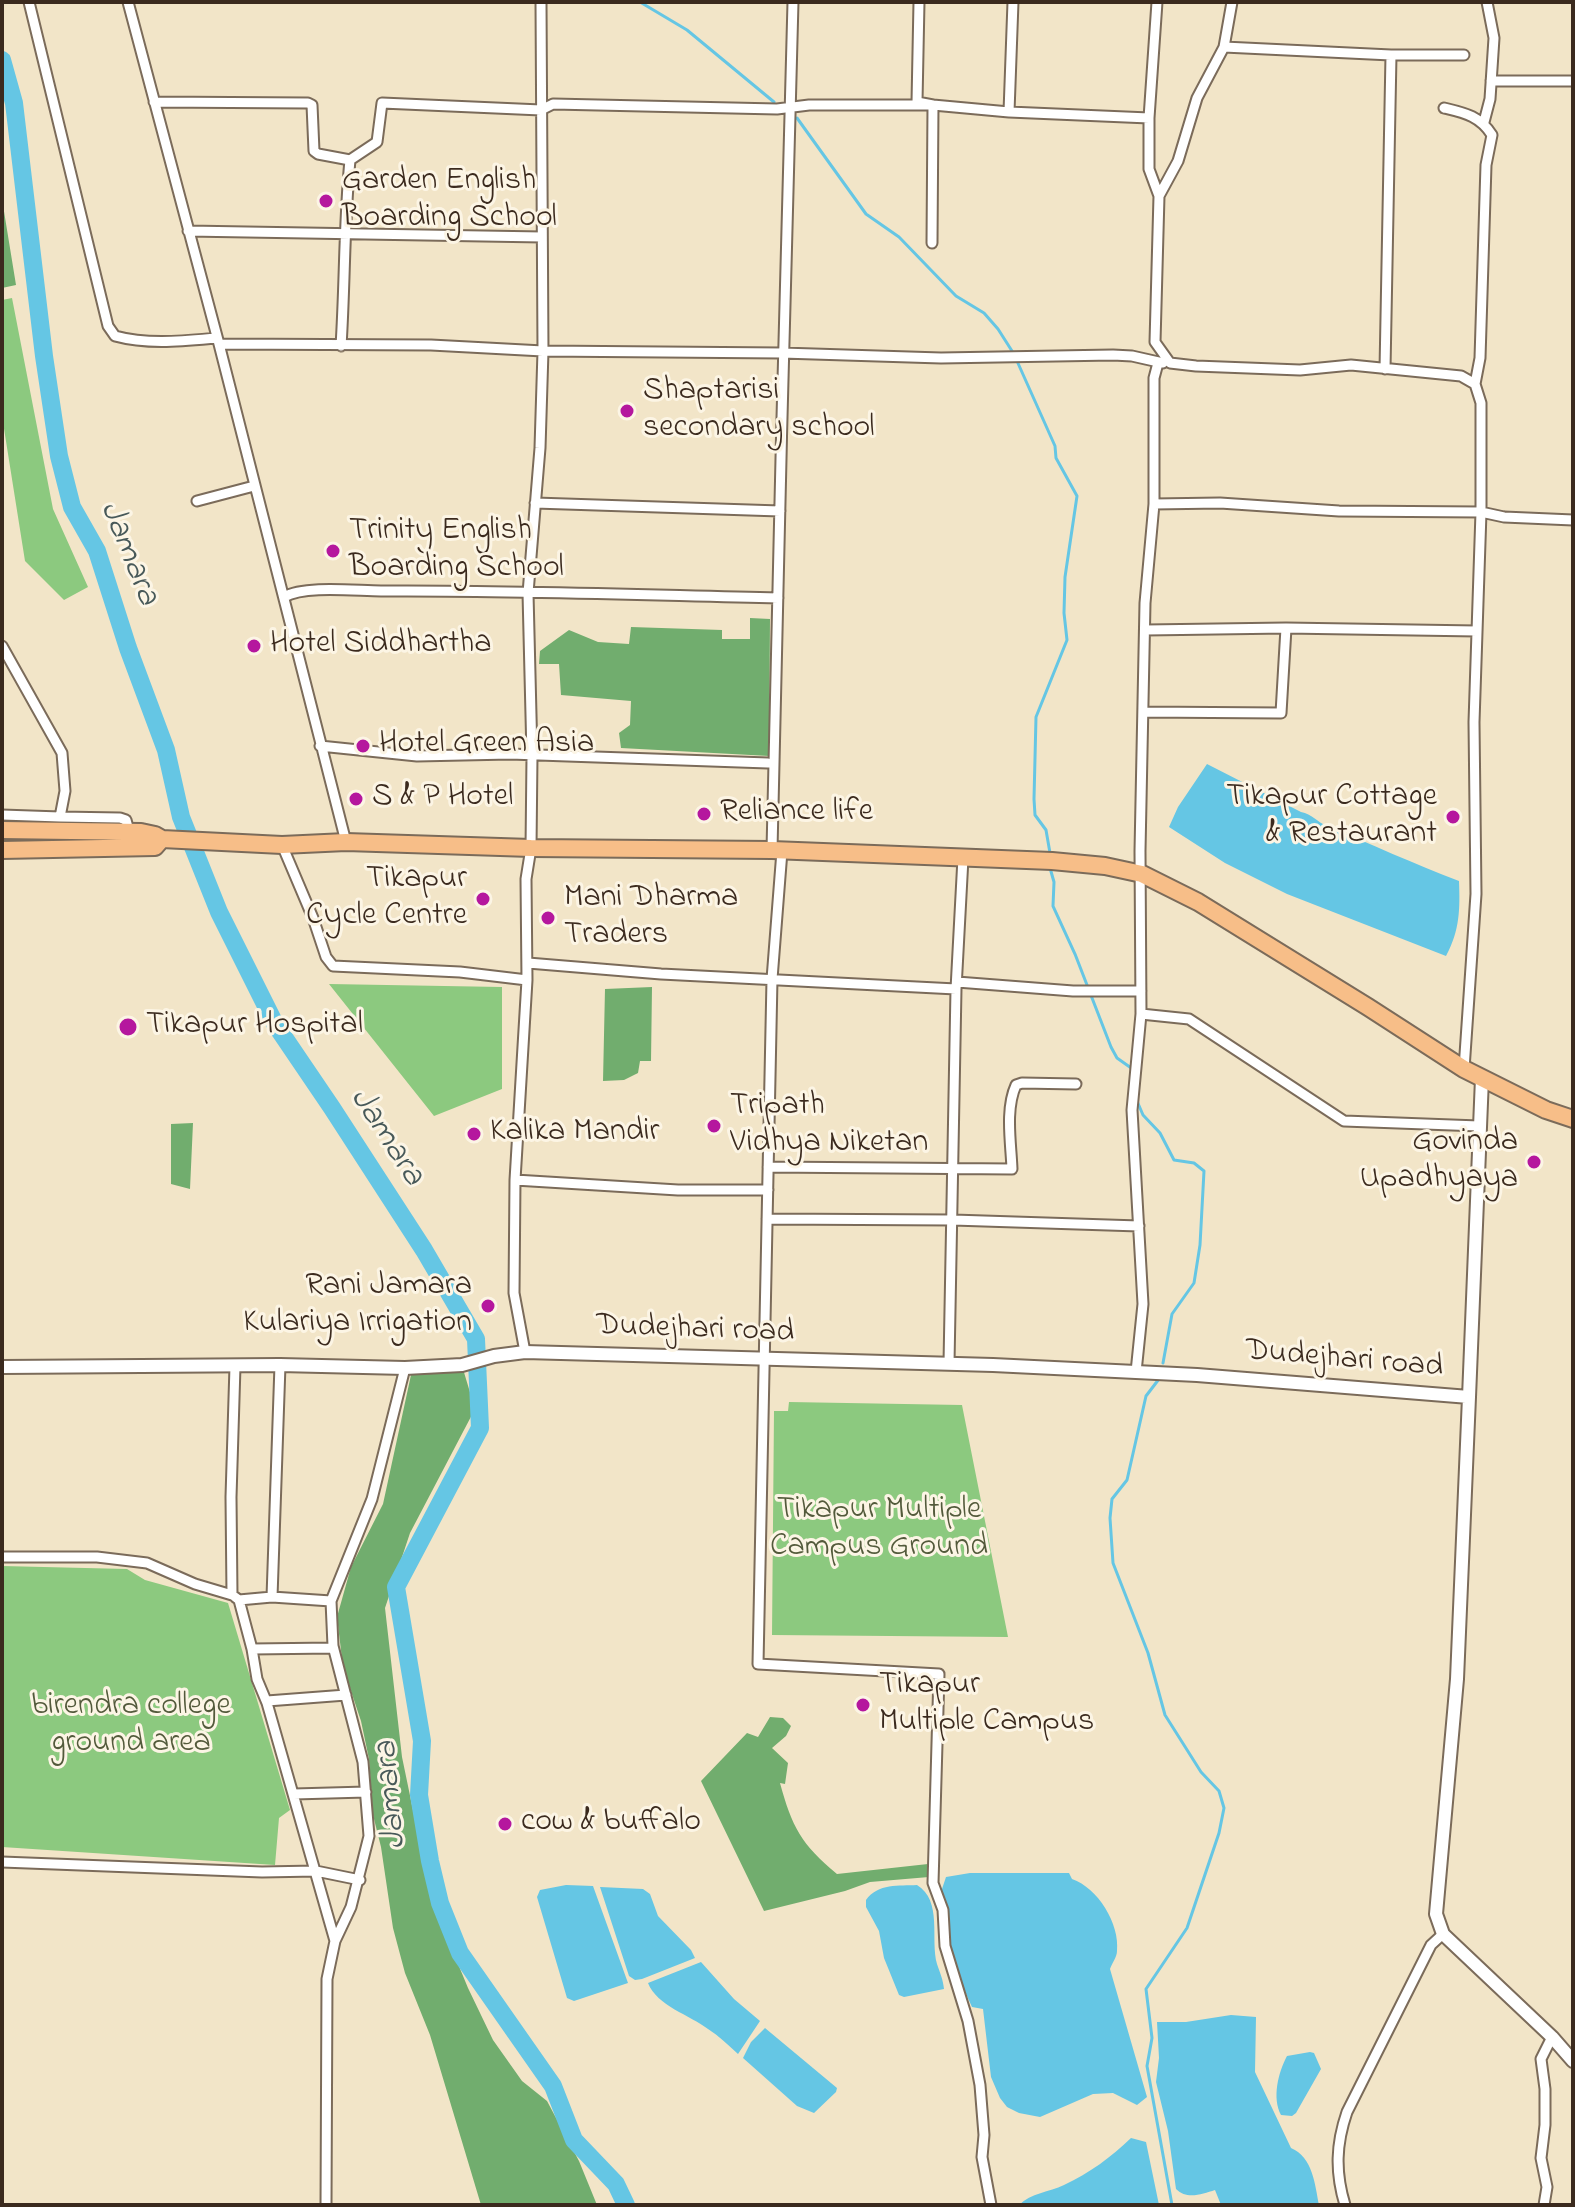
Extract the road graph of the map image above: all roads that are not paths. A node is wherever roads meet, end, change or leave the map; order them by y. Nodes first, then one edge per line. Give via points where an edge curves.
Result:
1 (29, 2) edge
2 (128, 2) edge
3 (541, 2) edge
4 (793, 2) edge
5 (919, 2) edge
6 (1013, 2) edge
7 (1157, 2) edge
8 (1232, 2) edge
9 (1487, 2) edge
10 (1224, 47) junction
11 (1391, 55) junction
12 (1464, 55) dead end
13 (1491, 81) junction
14 (1573, 81) edge
15 (154, 102) junction
16 (933, 105) junction
17 (790, 108) junction
18 (1444, 108) dead end
19 (541, 110) junction
20 (1009, 112) junction
21 (1149, 118) junction
22 (1484, 122) junction
23 (350, 160) junction
24 (1159, 196) junction
25 (188, 231) junction
26 (344, 233) junction
27 (542, 237) junction
28 (932, 243) dead end
29 (218, 341) junction
30 (341, 346) junction
31 (543, 351) junction
32 (782, 353) junction
33 (1158, 363) junction
34 (1170, 363) junction
35 (1385, 369) junction
36 (1475, 384) junction
37 (254, 486) junction
38 (197, 501) dead end
39 (535, 503) junction
40 (1154, 504) junction
41 (780, 511) junction
42 (1481, 512) junction
43 (1573, 520) edge
44 (528, 593) junction
45 (284, 597) junction
46 (778, 598) junction
47 (1286, 628) junction
48 (1146, 630) junction
49 (1477, 631) junction
50 (2, 646) edge
51 (1143, 712) junction
52 (320, 746) junction
53 (532, 756) junction
54 (768, 763) dead end
55 (2, 815) edge
56 (60, 817) junction
57 (2, 830) edge
58 (129, 831) junction
59 (165, 840) junction
60 (346, 842) junction
61 (282, 845) junction
62 (531, 848) junction
63 (2, 850) edge
64 (777, 850) junction
65 (963, 858) junction
66 (1142, 874) junction
67 (528, 963) junction
68 (772, 979) junction
69 (527, 980) junction
70 (956, 986) junction
71 (1141, 991) junction
72 (1141, 1014) junction
73 (1464, 1069) junction
74 (1482, 1078) junction
75 (1076, 1084) dead end
76 (1573, 1119) edge
77 (1479, 1126) junction
78 (768, 1167) junction
79 (953, 1168) junction
80 (515, 1180) junction
81 (768, 1190) junction
82 (767, 1219) junction
83 (953, 1220) junction
84 (1139, 1226) junction
85 (525, 1352) junction
86 (765, 1359) junction
87 (949, 1363) junction
88 (280, 1365) junction
89 (235, 1366) junction
90 (2, 1367) edge
91 (405, 1368) junction
92 (1136, 1372) junction
93 (1469, 1397) junction
94 (2, 1557) edge
95 (272, 1597) junction
96 (236, 1598) junction
97 (331, 1601) junction
98 (333, 1648) junction
99 (252, 1649) junction
100 (346, 1695) junction
101 (267, 1701) junction
102 (366, 1792) junction
103 (294, 1794) junction
104 (2, 1862) edge
105 (316, 1871) junction
106 (360, 1880) junction
107 (1443, 1934) junction
108 (335, 1941) junction
109 (1552, 2037) junction
110 (1573, 2061) edge
111 (326, 2205) edge
112 (991, 2205) edge
113 (1345, 2205) edge
114 (1544, 2205) edge

1 - 29 street via 108,326 115,336 128,340
2 - 15 street
3 - 19 street
4 - 17 street
5 - 16 street via 917,102
6 - 20 street
7 - 21 street
8 - 10 street
9 - 13 street via 1494,38
10 - 11 street
10 - 24 street via 1197,98 1178,161
11 - 12 street
11 - 35 street
13 - 14 street
13 - 22 street
15 - 23 street via 308,103 314,151
15 - 25 street
16 - 17 street
16 - 20 street
16 - 28 street
17 - 19 street via 553,104
17 - 32 street
18 - 22 street
19 - 23 street via 382,103 377,142
19 - 27 street
20 - 21 street
21 - 24 street via 1149,169
22 - 36 street via 1492,135
23 - 26 street
24 - 34 street via 1155,342
25 - 26 street
25 - 29 street
26 - 27 street
26 - 30 street
27 - 31 street
29 - 30 street
29 - 37 street
30 - 31 street
31 - 32 street
31 - 39 street
32 - 33 street via 941,358 1122,355
32 - 41 street
33 - 34 street
33 - 40 street
34 - 35 street
35 - 36 street via 1461,376
36 - 42 street via 1481,403
37 - 38 street
37 - 45 street
39 - 41 street
39 - 44 street
40 - 42 street
40 - 48 street
41 - 46 street
42 - 43 street
42 - 49 street
44 - 45 street via 330,591
44 - 46 street
44 - 53 street
45 - 52 street
46 - 64 street
47 - 48 street
47 - 49 street
47 - 51 street via 1281,713
48 - 51 street
49 - 73 street via 1476,894
50 - 56 street via 62,753 65,791
51 - 66 street
52 - 53 street via 417,756
52 - 60 street
53 - 54 street
53 - 62 street
55 - 56 street
56 - 58 street via 120,818
57 - 58 main road
58 - 59 main road
59 - 61 main road
59 - 63 main road via 155,847
60 - 61 main road
60 - 62 main road
61 - 69 street via 333,966
62 - 64 main road
62 - 67 street via 526,879
64 - 65 main road
64 - 68 street
65 - 66 main road via 1058,861
65 - 70 street
66 - 71 street
66 - 73 main road via 1221,916
67 - 68 street
67 - 69 street
68 - 70 street
68 - 78 street
69 - 80 street
70 - 71 street
70 - 79 street
71 - 72 street
72 - 77 street via 1189,1019 1344,1121
72 - 84 street via 1132,1110
73 - 74 main road
74 - 76 main road
74 - 77 street
75 - 79 street via 1016,1085 1010,1119 1012,1169
77 - 93 street
78 - 79 street
78 - 81 street
79 - 83 street
80 - 81 street
80 - 85 street via 514,1293
81 - 82 street
82 - 83 street
82 - 86 street
83 - 84 street
83 - 87 street
84 - 92 street via 1143,1304
85 - 86 street, Dudejhari road
85 - 91 street, Dudejhari road via 462,1365
86 - 87 street, Dudejhari road
86 - 112 street via 758,1664 939,1674 933,1883 980,2085 982,2157
87 - 92 street, Dudejhari road
88 - 89 street, Dudejhari road
88 - 91 street, Dudejhari road
88 - 95 street
89 - 90 street, Dudejhari road
89 - 96 street via 231,1497
91 - 97 street via 372,1499
92 - 93 street, Dudejhari road
93 - 107 street, Dudejhari road via 1457,1679 1436,1914
94 - 96 street via 147,1563
95 - 96 street
95 - 97 street
96 - 99 street
97 - 98 street
98 - 99 street
98 - 100 street
99 - 101 street
100 - 101 street
100 - 102 street
101 - 103 street
102 - 103 street
102 - 106 street via 369,1836
103 - 105 street
104 - 105 street
105 - 106 street
105 - 108 street
106 - 108 street
107 - 109 street
107 - 113 street via 1424,1957 1347,2112 1338,2140
108 - 111 street via 327,1979
109 - 110 street
109 - 114 street via 1541,2059

